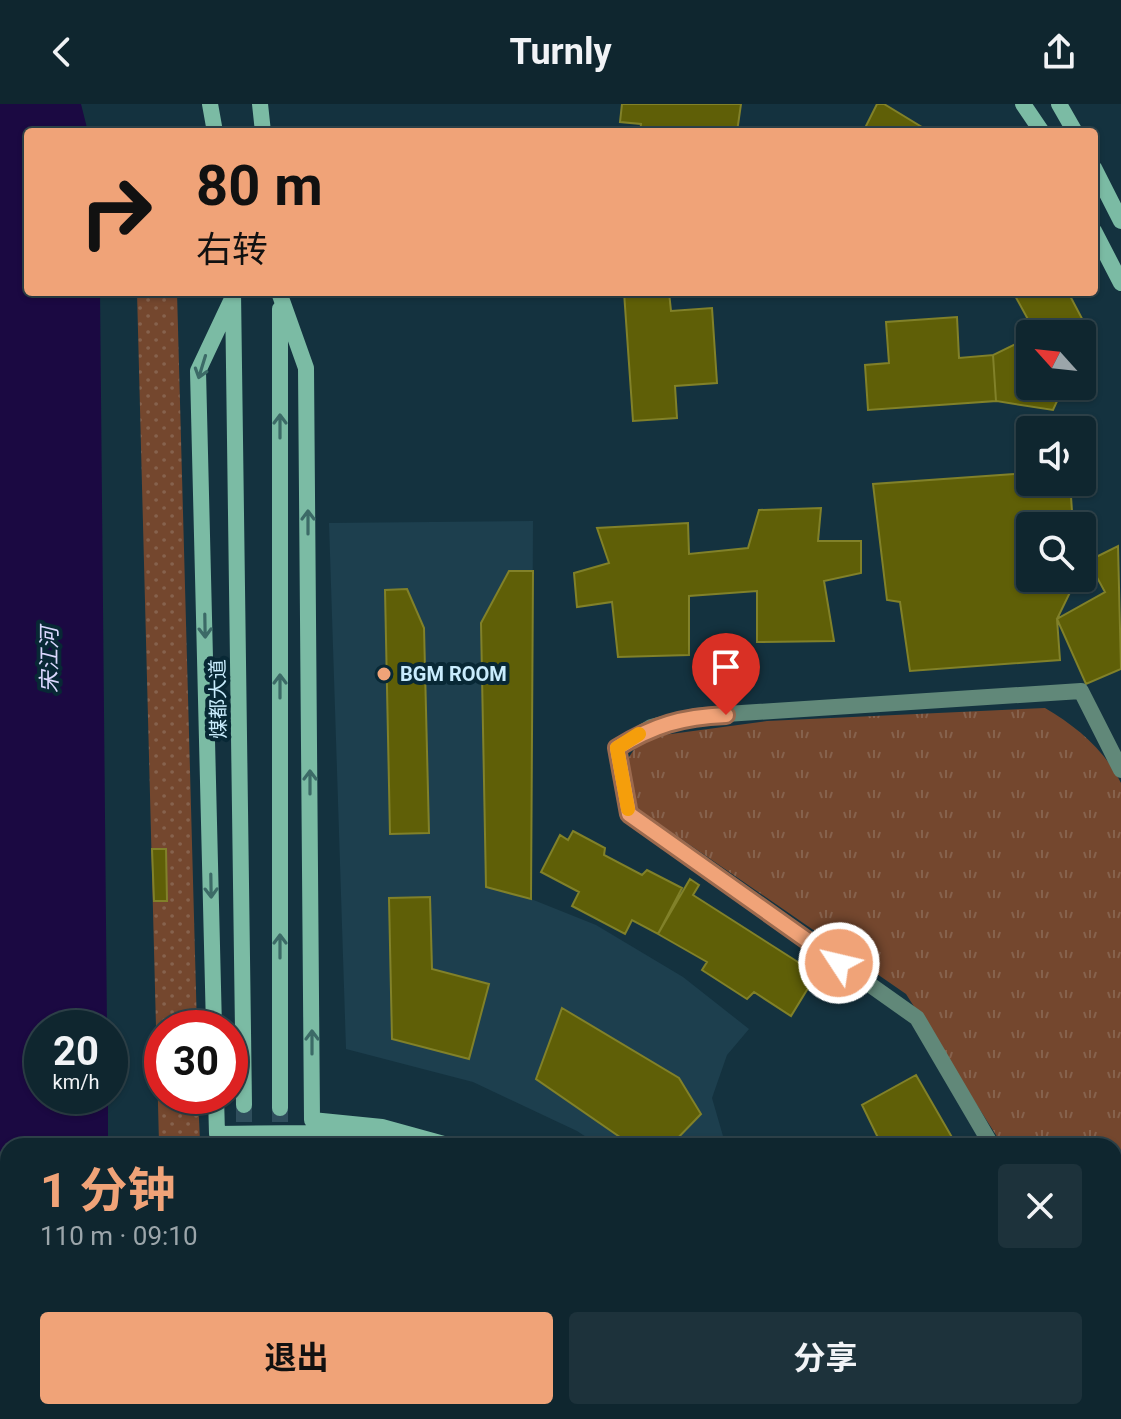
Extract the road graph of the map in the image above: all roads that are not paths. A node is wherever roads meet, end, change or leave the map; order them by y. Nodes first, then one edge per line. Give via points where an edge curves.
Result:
1 (210, 104) edge
2 (260, 104) edge
3 (1023, 104) edge
4 (1059, 104) edge
5 (214, 128) edge
6 (263, 128) edge
7 (1039, 128) edge
8 (1073, 128) edge
9 (1098, 176) edge
10 (1121, 221) edge
11 (1098, 239) edge
12 (1121, 283) edge
13 (232, 296) edge
14 (233, 296) edge
15 (280, 296) edge
16 (281, 296) edge
17 (1121, 770) edge
18 (214, 1010) edge
19 (243, 1010) edge
20 (280, 1108) tunnel mouth
21 (216, 1114) edge
22 (371, 1138) edge
23 (422, 1138) edge
24 (987, 1138) edge

1 - 5 street
2 - 6 street
3 - 7 street
4 - 8 street
9 - 10 street
11 - 12 street
13 -> 18 street via 198,371
14 - 19 street, 煤都大道
20 -> 15 street
23 -> 16 street via 382,1127 312,1120 306,368
17 - 24 street via 1081,691 696,716 651,727 617,748 629,814 917,1018
21 - 22 street via 217,1134

